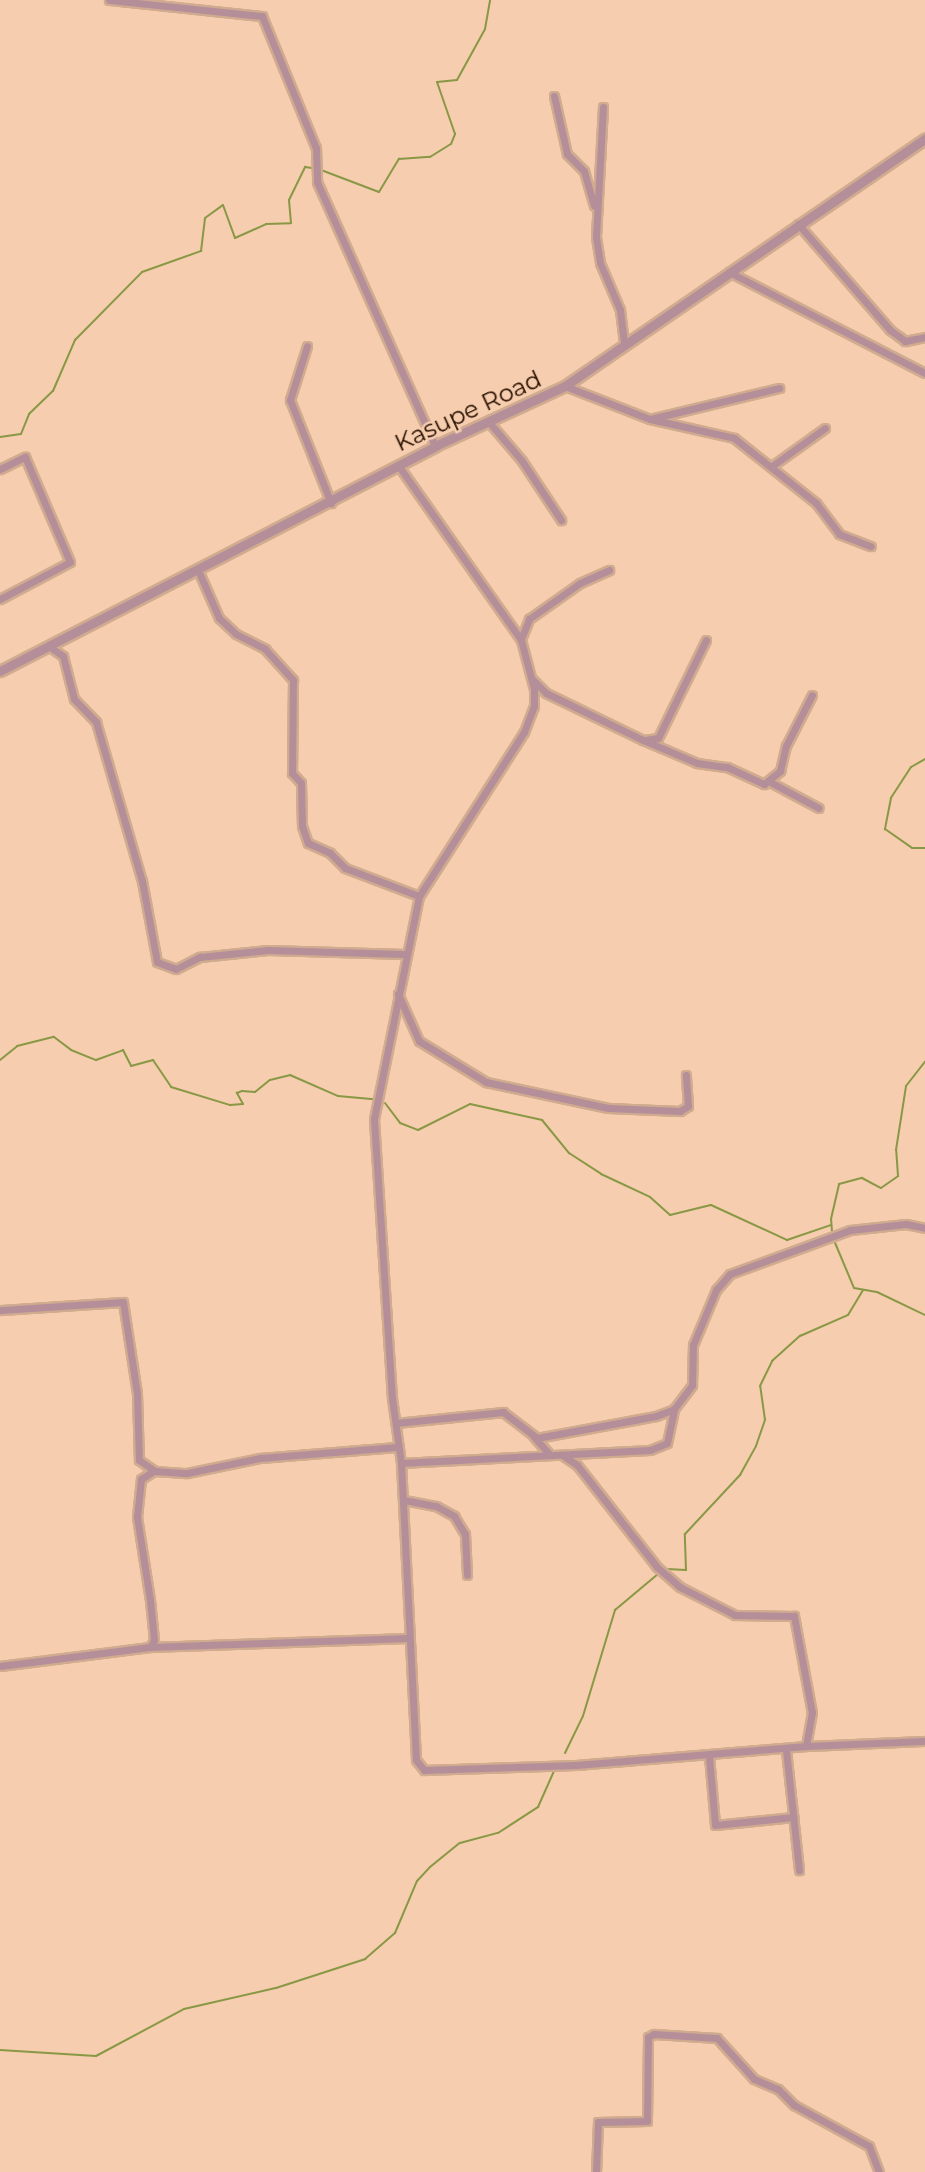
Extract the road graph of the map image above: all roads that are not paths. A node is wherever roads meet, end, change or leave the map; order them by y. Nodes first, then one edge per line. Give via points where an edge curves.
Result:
1 (109, 0) edge
2 (554, 96) dead end
3 (603, 107) dead end
4 (925, 139) edge
5 (596, 218) junction
6 (798, 224) junction
7 (729, 272) junction
8 (925, 337) edge
9 (624, 343) junction
10 (307, 346) dead end
11 (925, 373) edge
12 (565, 386) junction
13 (779, 388) dead end
14 (650, 419) junction
15 (488, 421) junction
16 (825, 428) dead end
17 (435, 446) junction
18 (398, 465) junction
19 (772, 466) junction
20 (0, 469) edge
21 (331, 503) junction
22 (561, 520) dead end
23 (872, 546) dead end
24 (198, 570) junction
25 (609, 570) dead end
26 (0, 599) edge
27 (706, 639) dead end
28 (521, 640) junction
29 (50, 647) junction
30 (0, 671) edge
31 (533, 680) junction
32 (812, 695) dead end
33 (645, 740) junction
34 (770, 782) junction
35 (819, 808) dead end
36 (419, 896) junction
37 (404, 954) junction
38 (397, 990) junction
39 (686, 1075) dead end
40 (924, 1226) edge
41 (0, 1310) edge
42 (674, 1409) junction
43 (396, 1423) junction
44 (534, 1437) junction
45 (397, 1447) junction
46 (551, 1455) junction
47 (562, 1455) junction
48 (401, 1463) junction
49 (155, 1471) junction
50 (404, 1500) junction
51 (467, 1575) dead end
52 (408, 1637) junction
53 (150, 1647) junction
54 (0, 1666) edge
55 (925, 1741) edge
56 (806, 1746) junction
57 (786, 1750) junction
58 (709, 1756) junction
59 (794, 1817) junction
60 (799, 1870) dead end
61 (596, 2172) edge
62 (879, 2172) edge

1 - 17 street via 262,16 316,148 317,182
2 - 5 street via 567,154 587,178
3 - 5 street
4 - 6 street, Kasupe Road
5 - 9 street via 598,254 620,310
6 - 7 street, Kasupe Road
6 - 8 street via 890,330 905,341
7 - 9 street, Kasupe Road
7 - 11 street
9 - 12 street, Kasupe Road
10 - 21 street via 290,400
12 - 14 street
12 - 15 street, Kasupe Road
13 - 14 street
14 - 19 street via 734,438
15 - 17 street, Kasupe Road
15 - 22 street via 522,461
16 - 19 street
17 - 18 street, Kasupe Road
18 - 21 street, Kasupe Road
18 - 28 street
19 - 23 street via 816,503 822,517 839,534
20 - 26 street via 24,457 70,562
21 - 24 street, Kasupe Road
24 - 29 street, Kasupe Road
24 - 36 street via 219,618 265,649 293,680 292,773 300,783 302,826 308,843 330,853 345,868
25 - 28 street via 580,583 529,619
27 - 33 street via 658,738
28 - 31 street
29 - 30 street, Kasupe Road
29 - 37 street via 63,656 74,699 96,722 142,881 157,962 177,969 200,957 268,950
31 - 33 street via 546,693
31 - 36 street via 534,706 524,732
32 - 34 street via 786,746 780,771
33 - 34 street via 697,763 727,767
34 - 35 street
36 - 37 street
37 - 38 street
38 - 39 street via 402,1011 419,1041 486,1082 608,1108 680,1111 688,1106
38 - 43 street via 377,1096 373,1158
40 - 42 street via 850,1230 730,1274 716,1290 693,1345 692,1385
41 - 49 street via 123,1303 137,1394 139,1460
42 - 44 street via 607,1427
42 - 47 street via 668,1441 660,1447
43 - 44 street via 503,1412
43 - 45 street
44 - 46 street
45 - 48 street
45 - 49 street via 260,1458 187,1473
46 - 47 street
46 - 48 street
47 - 56 street via 577,1465 657,1567 680,1587 735,1615 795,1617 812,1713
48 - 50 street
49 - 53 street via 141,1479 137,1517 151,1610
50 - 51 street via 436,1506 454,1516 465,1534
50 - 52 street
52 - 53 street
52 - 58 street via 416,1760 425,1770
53 - 54 street
55 - 56 street
56 - 57 street
57 - 58 street
57 - 59 street
58 - 59 street via 715,1825
59 - 60 street
61 - 62 street via 598,2122 647,2121 648,2037 654,2034 717,2038 754,2079 869,2146

